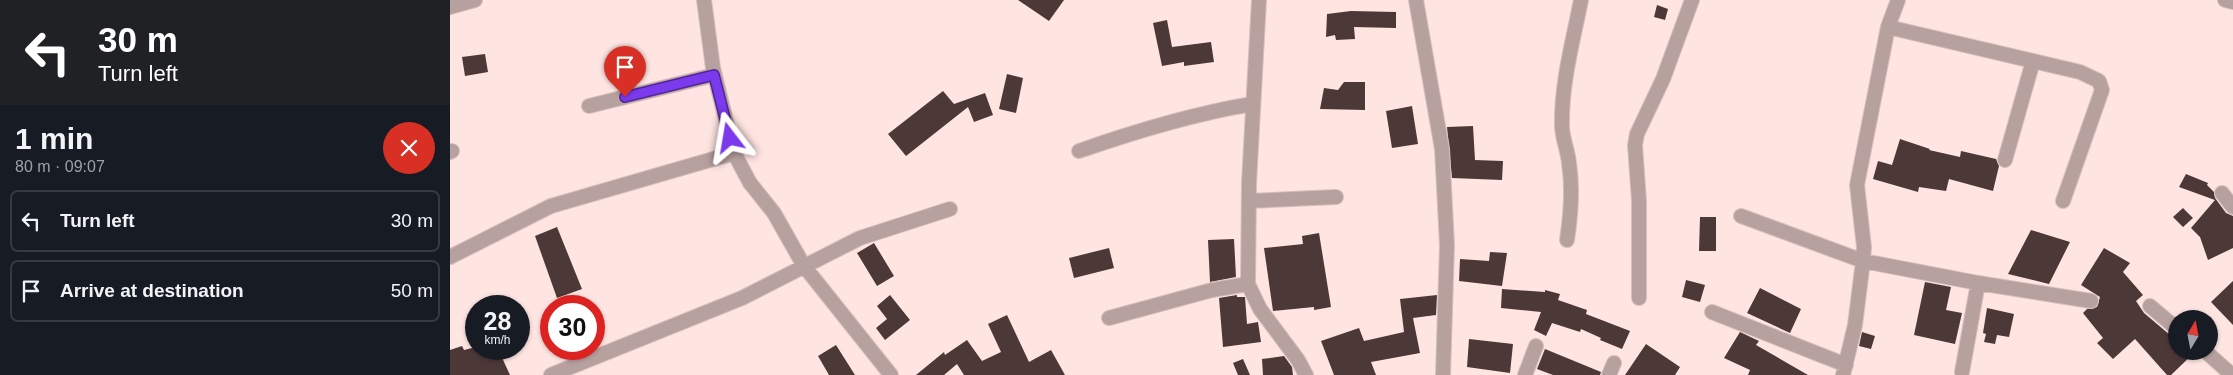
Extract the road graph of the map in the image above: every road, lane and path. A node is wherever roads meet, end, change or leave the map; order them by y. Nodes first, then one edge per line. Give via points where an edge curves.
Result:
1 (475, 0) edge
2 (704, 0) edge
3 (1259, 0) edge
4 (1416, 0) edge
5 (1581, 0) edge
6 (1692, 0) edge
7 (1898, 0) edge
8 (2225, 0) edge
9 (2233, 2) edge
10 (450, 7) edge
11 (1888, 27) junction
12 (2033, 60) junction
13 (714, 75) junction
14 (1252, 104) junction
15 (589, 106) dead end
16 (1079, 151) dead end
17 (734, 154) junction
18 (2005, 160) dead end
19 (2222, 193) dead end
20 (1336, 197) dead end
21 (1249, 201) junction
22 (2063, 202) dead end
23 (2233, 207) edge
24 (950, 209) dead end
25 (1741, 216) dead end
26 (1567, 240) dead end
27 (450, 257) edge
28 (1863, 261) junction
29 (804, 266) junction
30 (1978, 283) junction
31 (1248, 284) junction
32 (1639, 298) dead end
33 (2090, 301) dead end
34 (2150, 306) dead end
35 (1712, 312) dead end
36 (1109, 318) dead end
37 (2168, 321) edge
38 (1536, 346) dead end
39 (2215, 360) edge
40 (1845, 370) edge
41 (1962, 372) dead end
42 (551, 375) edge
43 (891, 375) edge
44 (1306, 375) edge
45 (1443, 375) edge
46 (1525, 375) edge
47 (2232, 375) edge

1 - 10 street
2 - 13 street
3 - 14 street
4 - 45 street via 1442,149 1446,245
5 - 26 street via 1562,112 1572,195
6 - 32 street via 1635,145 1639,201
7 - 11 street
8 - 9 street
11 - 12 street
11 - 28 street via 1857,185
12 - 18 street
12 - 22 street via 2092,76 2099,81 2102,90
13 - 15 street
13 - 17 street
14 - 16 street via 1139,130
14 - 21 street
17 - 27 street via 551,206
17 - 29 street via 750,183 774,213
19 - 23 street
20 - 21 street
21 - 31 street
24 - 29 street via 860,238
25 - 28 street
28 - 30 street
28 - 40 street via 1855,325
29 - 42 street via 742,298
29 - 43 street
30 - 33 street
30 - 41 street
31 - 36 street via 1212,290
31 - 44 street via 1260,309
34 - 37 street
35 - 40 street
38 - 46 street
39 - 47 street

